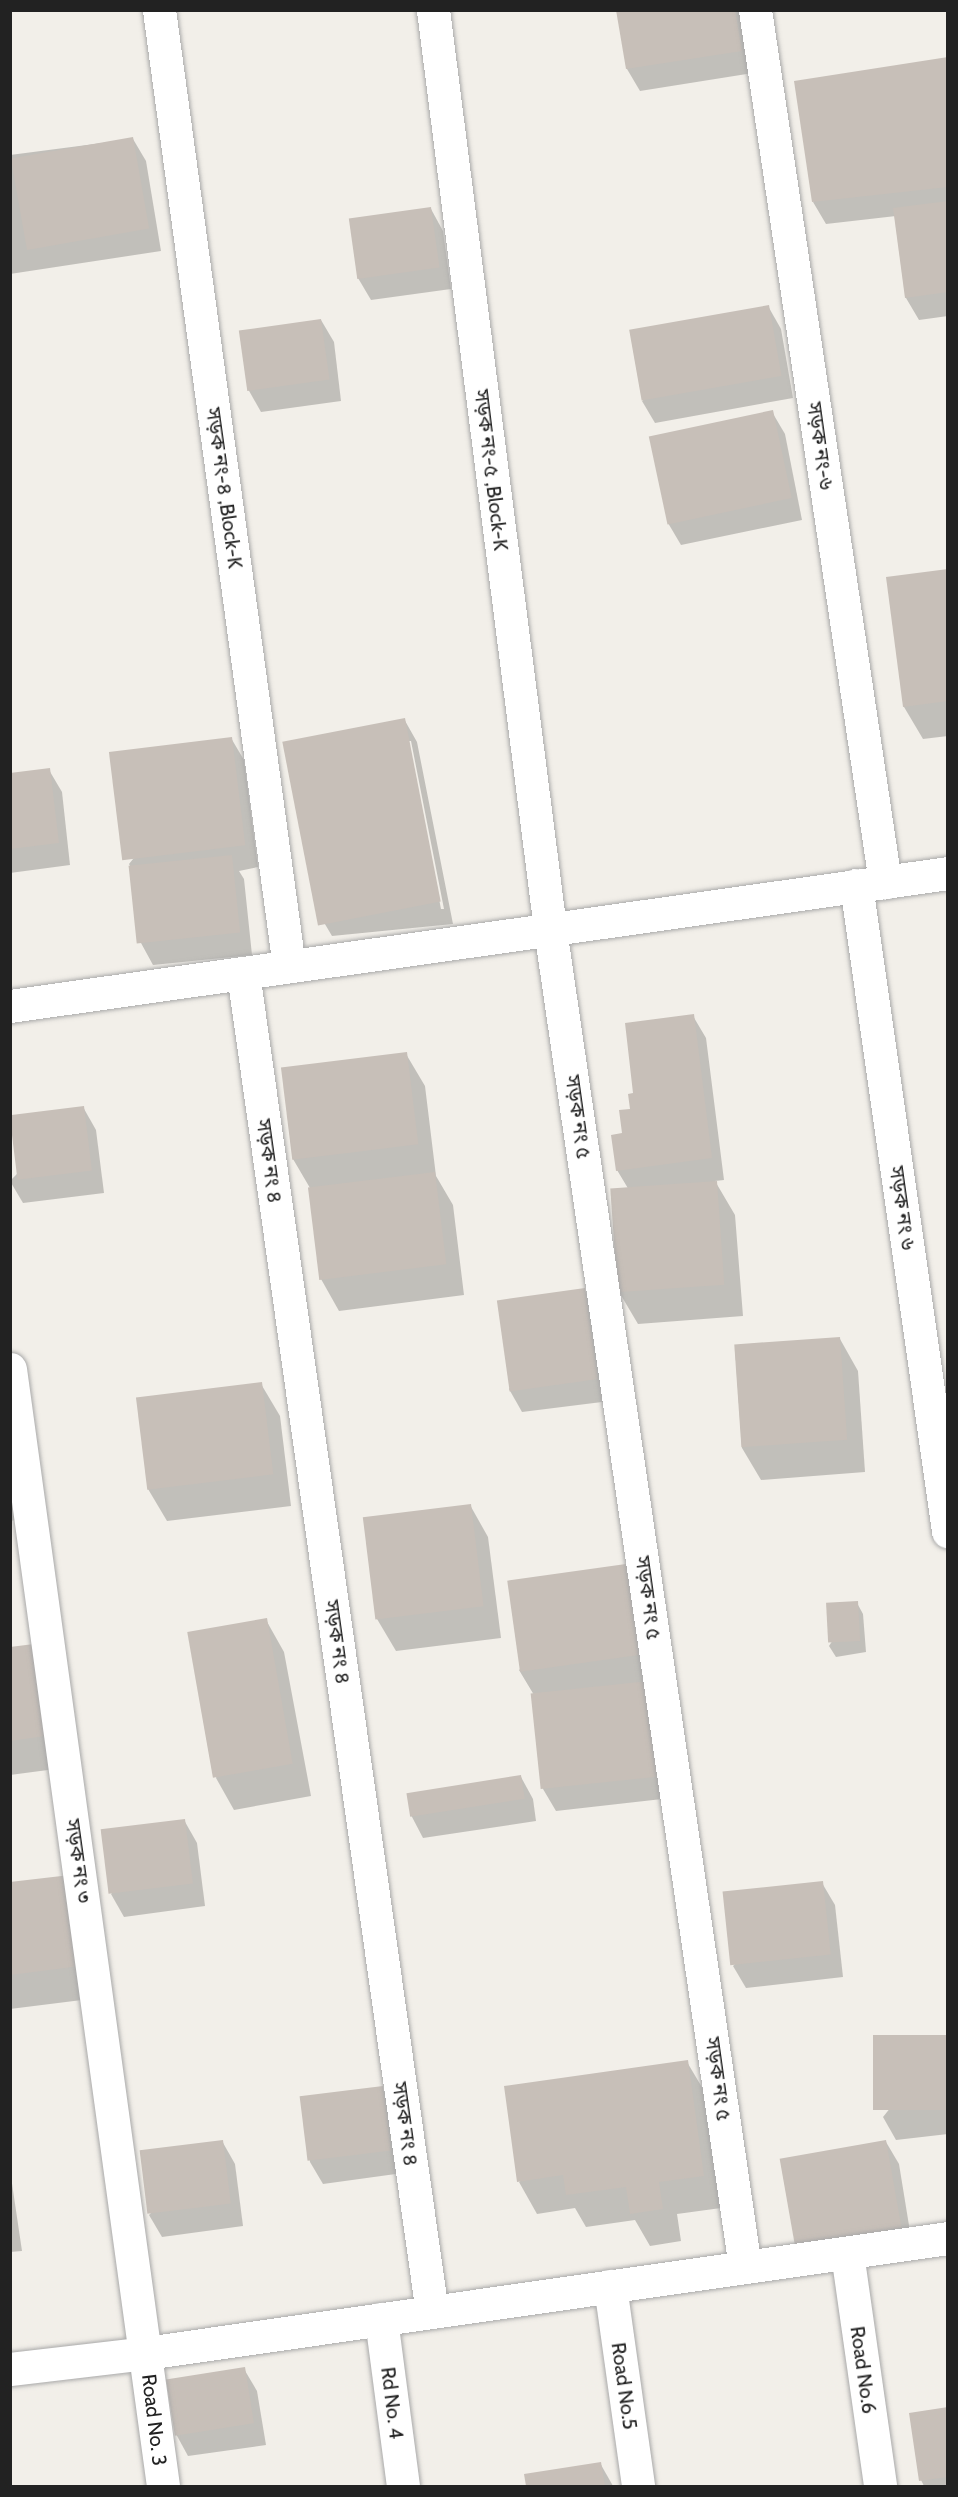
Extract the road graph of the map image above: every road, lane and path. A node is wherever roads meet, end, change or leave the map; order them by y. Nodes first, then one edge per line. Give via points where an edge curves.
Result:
1 (159, 10) edge
2 (433, 10) edge
3 (756, 10) edge
4 (948, 873) edge
5 (871, 884) junction
6 (550, 929) junction
7 (289, 966) junction
8 (243, 973) junction
9 (10, 1006) edge
10 (10, 1369) edge
11 (948, 1531) edge
12 (948, 2238) edge
13 (847, 2253) junction
14 (745, 2267) junction
15 (610, 2286) junction
16 (432, 2312) junction
17 (381, 2319) junction
18 (146, 2352) junction
19 (10, 2369) edge
20 (163, 2487) edge
21 (403, 2487) edge
22 (638, 2487) edge
23 (880, 2487) edge

1 - 7 street, সড়ক নং-৪ ,Block-K
2 - 6 street, সড়ক নং-৫ ,Block-K
3 - 5 street, সড়ক নং-৬
4 - 5 street
5 - 6 street
5 - 11 street, সড়ক নং ৬
6 - 7 street
6 - 14 street, সড়ক নং ৫
7 - 8 street
8 - 9 street
8 - 16 street, সড়ক নং ৪
10 - 18 street, সড়ক নং ৩
12 - 13 street
13 - 14 street
13 - 23 street, Road No.6
14 - 15 street
15 - 16 street
15 - 22 street, Road No.5
16 - 17 street
17 - 18 street
17 - 21 street, Rd No. 4
18 - 19 street
18 - 20 street, Road No. 3

